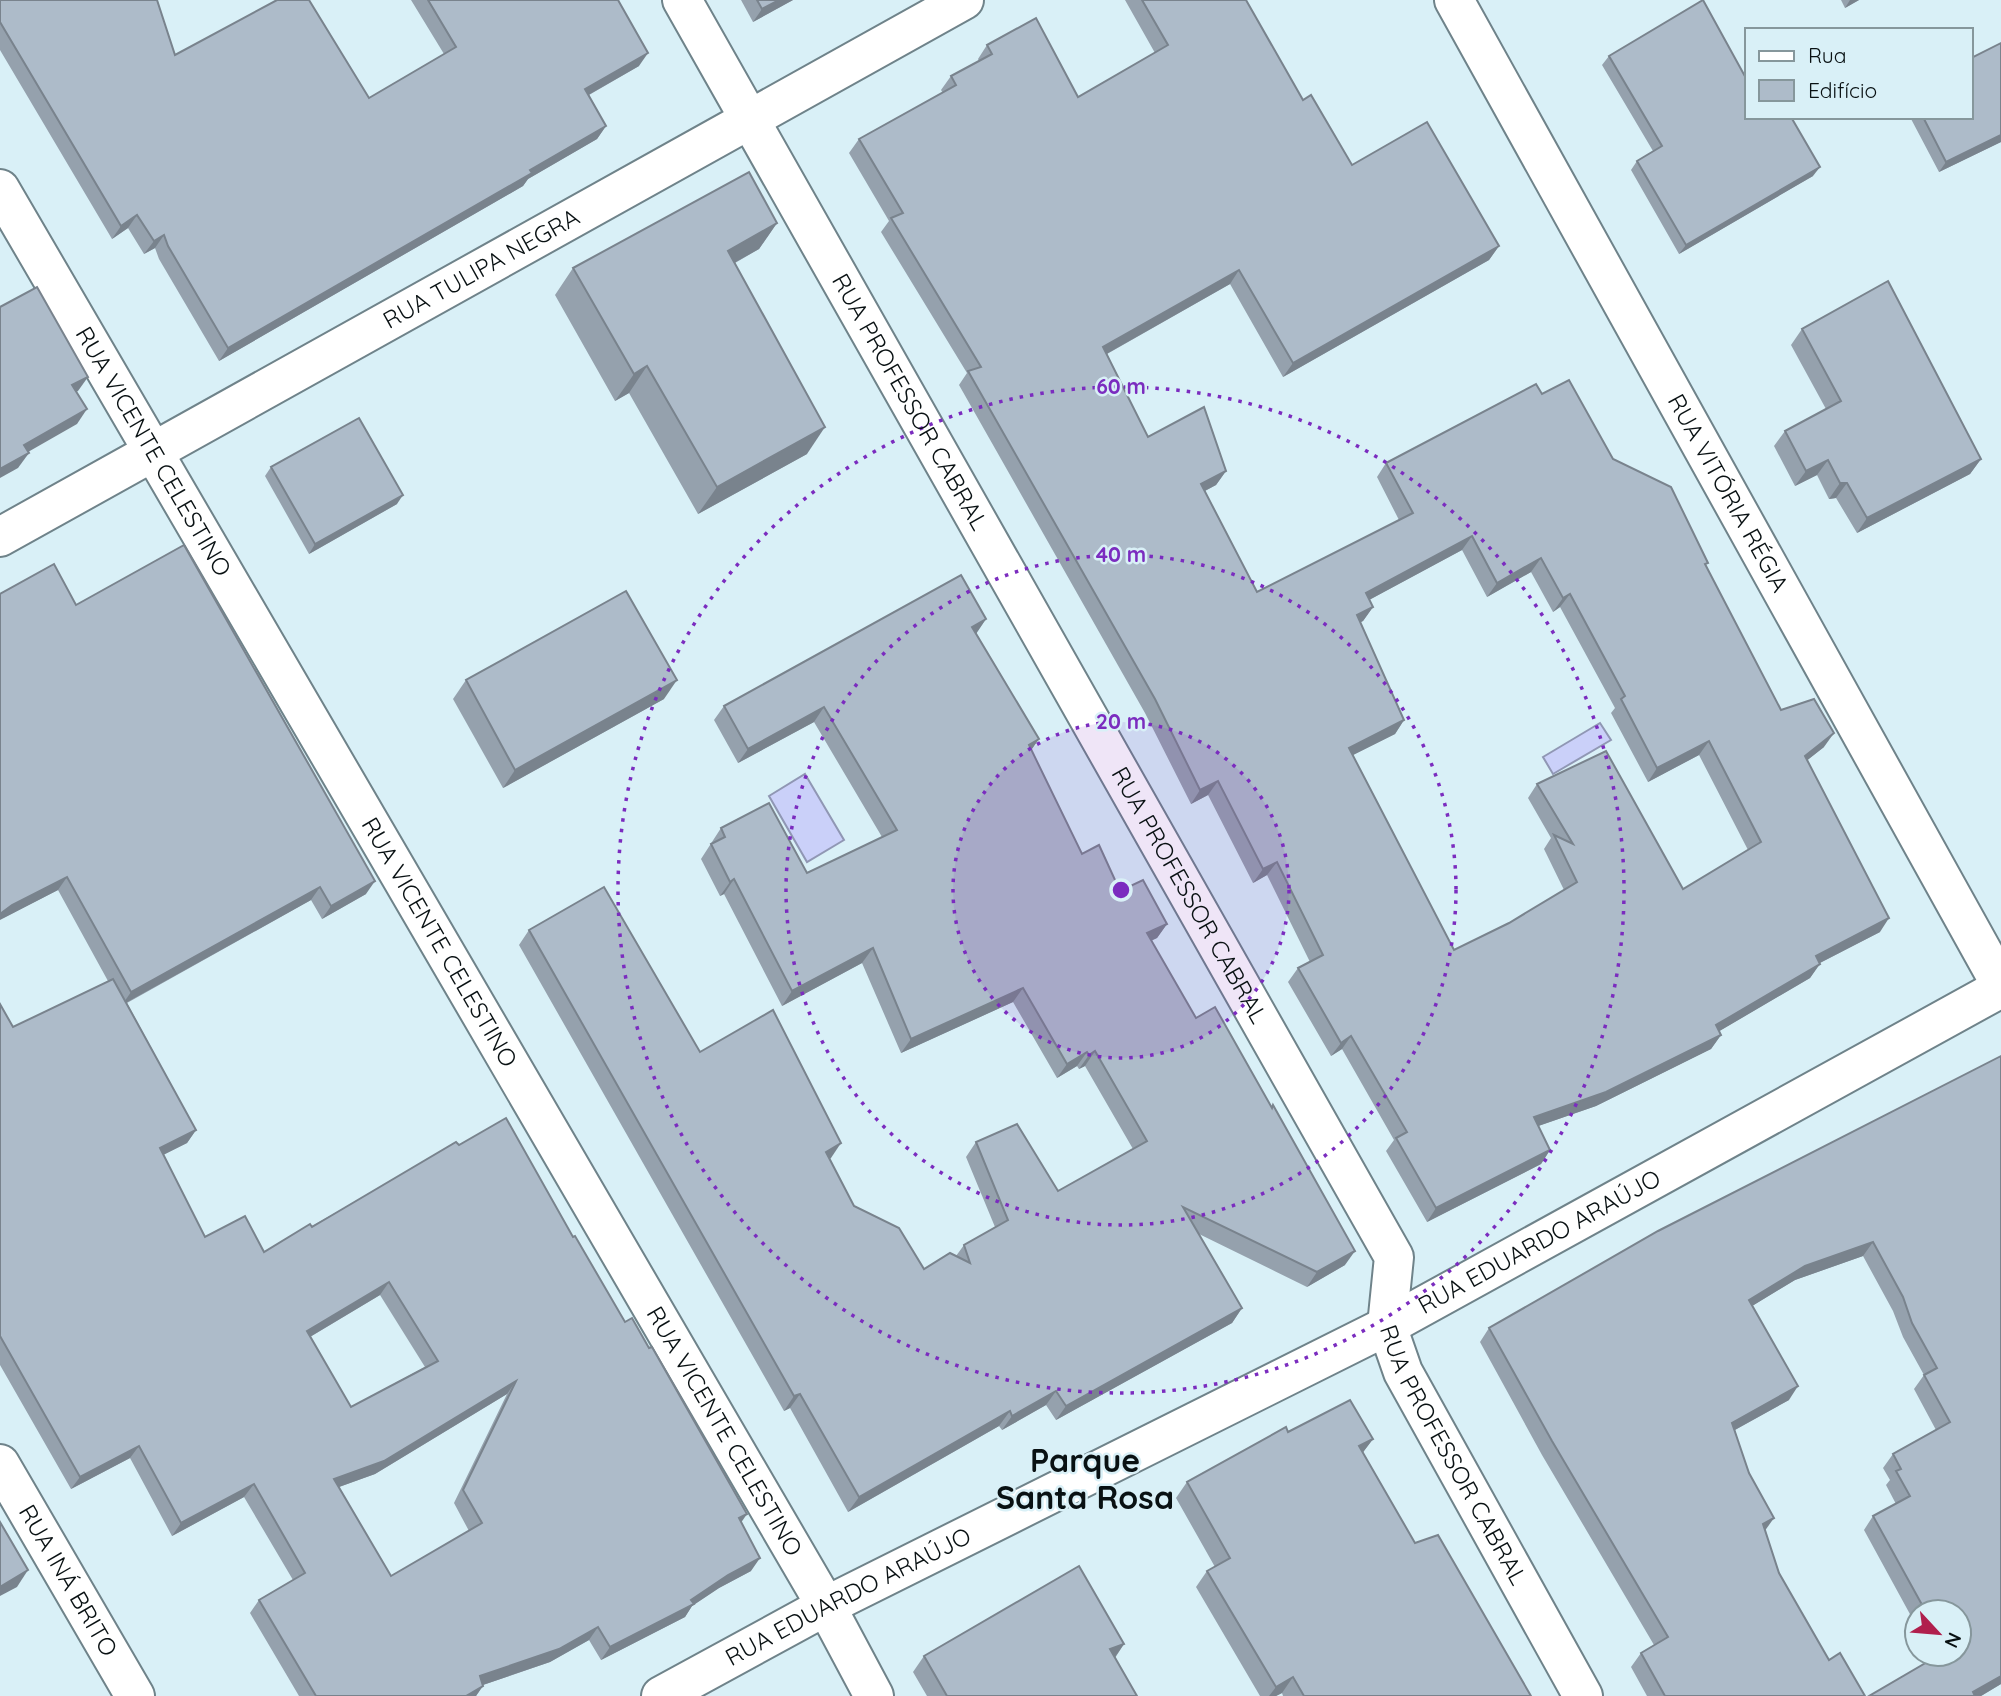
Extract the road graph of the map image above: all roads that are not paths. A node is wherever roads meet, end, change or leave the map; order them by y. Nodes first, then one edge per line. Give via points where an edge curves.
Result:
1 (682, 0) edge
2 (964, 0) edge
3 (1454, 0) edge
4 (751, 119) junction
5 (0, 190) edge
6 (152, 453) junction
7 (0, 537) edge
8 (2001, 986) edge
9 (1387, 1326) junction
10 (0, 1464) edge
11 (826, 1606) junction
12 (135, 1696) edge
13 (661, 1696) edge
14 (874, 1696) edge
15 (1583, 1696) edge

1 - 4 street, RUA PROFESSOR CABRAL
2 - 4 street, RUA TULIPA NEGRA
3 - 8 street, RUA VITÓRIA RÉGIA
4 - 6 street, RUA TULIPA NEGRA
4 - 9 street, RUA PROFESSOR CABRAL via 1394,1257
5 - 6 street, RUA VICENTE CELESTINO
6 - 7 street, RUA TULIPA NEGRA
6 - 11 street, RUA VICENTE CELESTINO
8 - 9 street, RUA EDUARDO ARAÚJO
9 - 11 street, RUA EDUARDO ARAÚJO
9 - 15 street, RUA PROFESSOR CABRAL via 1403,1372
10 - 12 street, RUA INÁ BRITO
11 - 13 street, RUA EDUARDO ARAÚJO
11 - 14 street, RUA VICENTE CELESTINO

